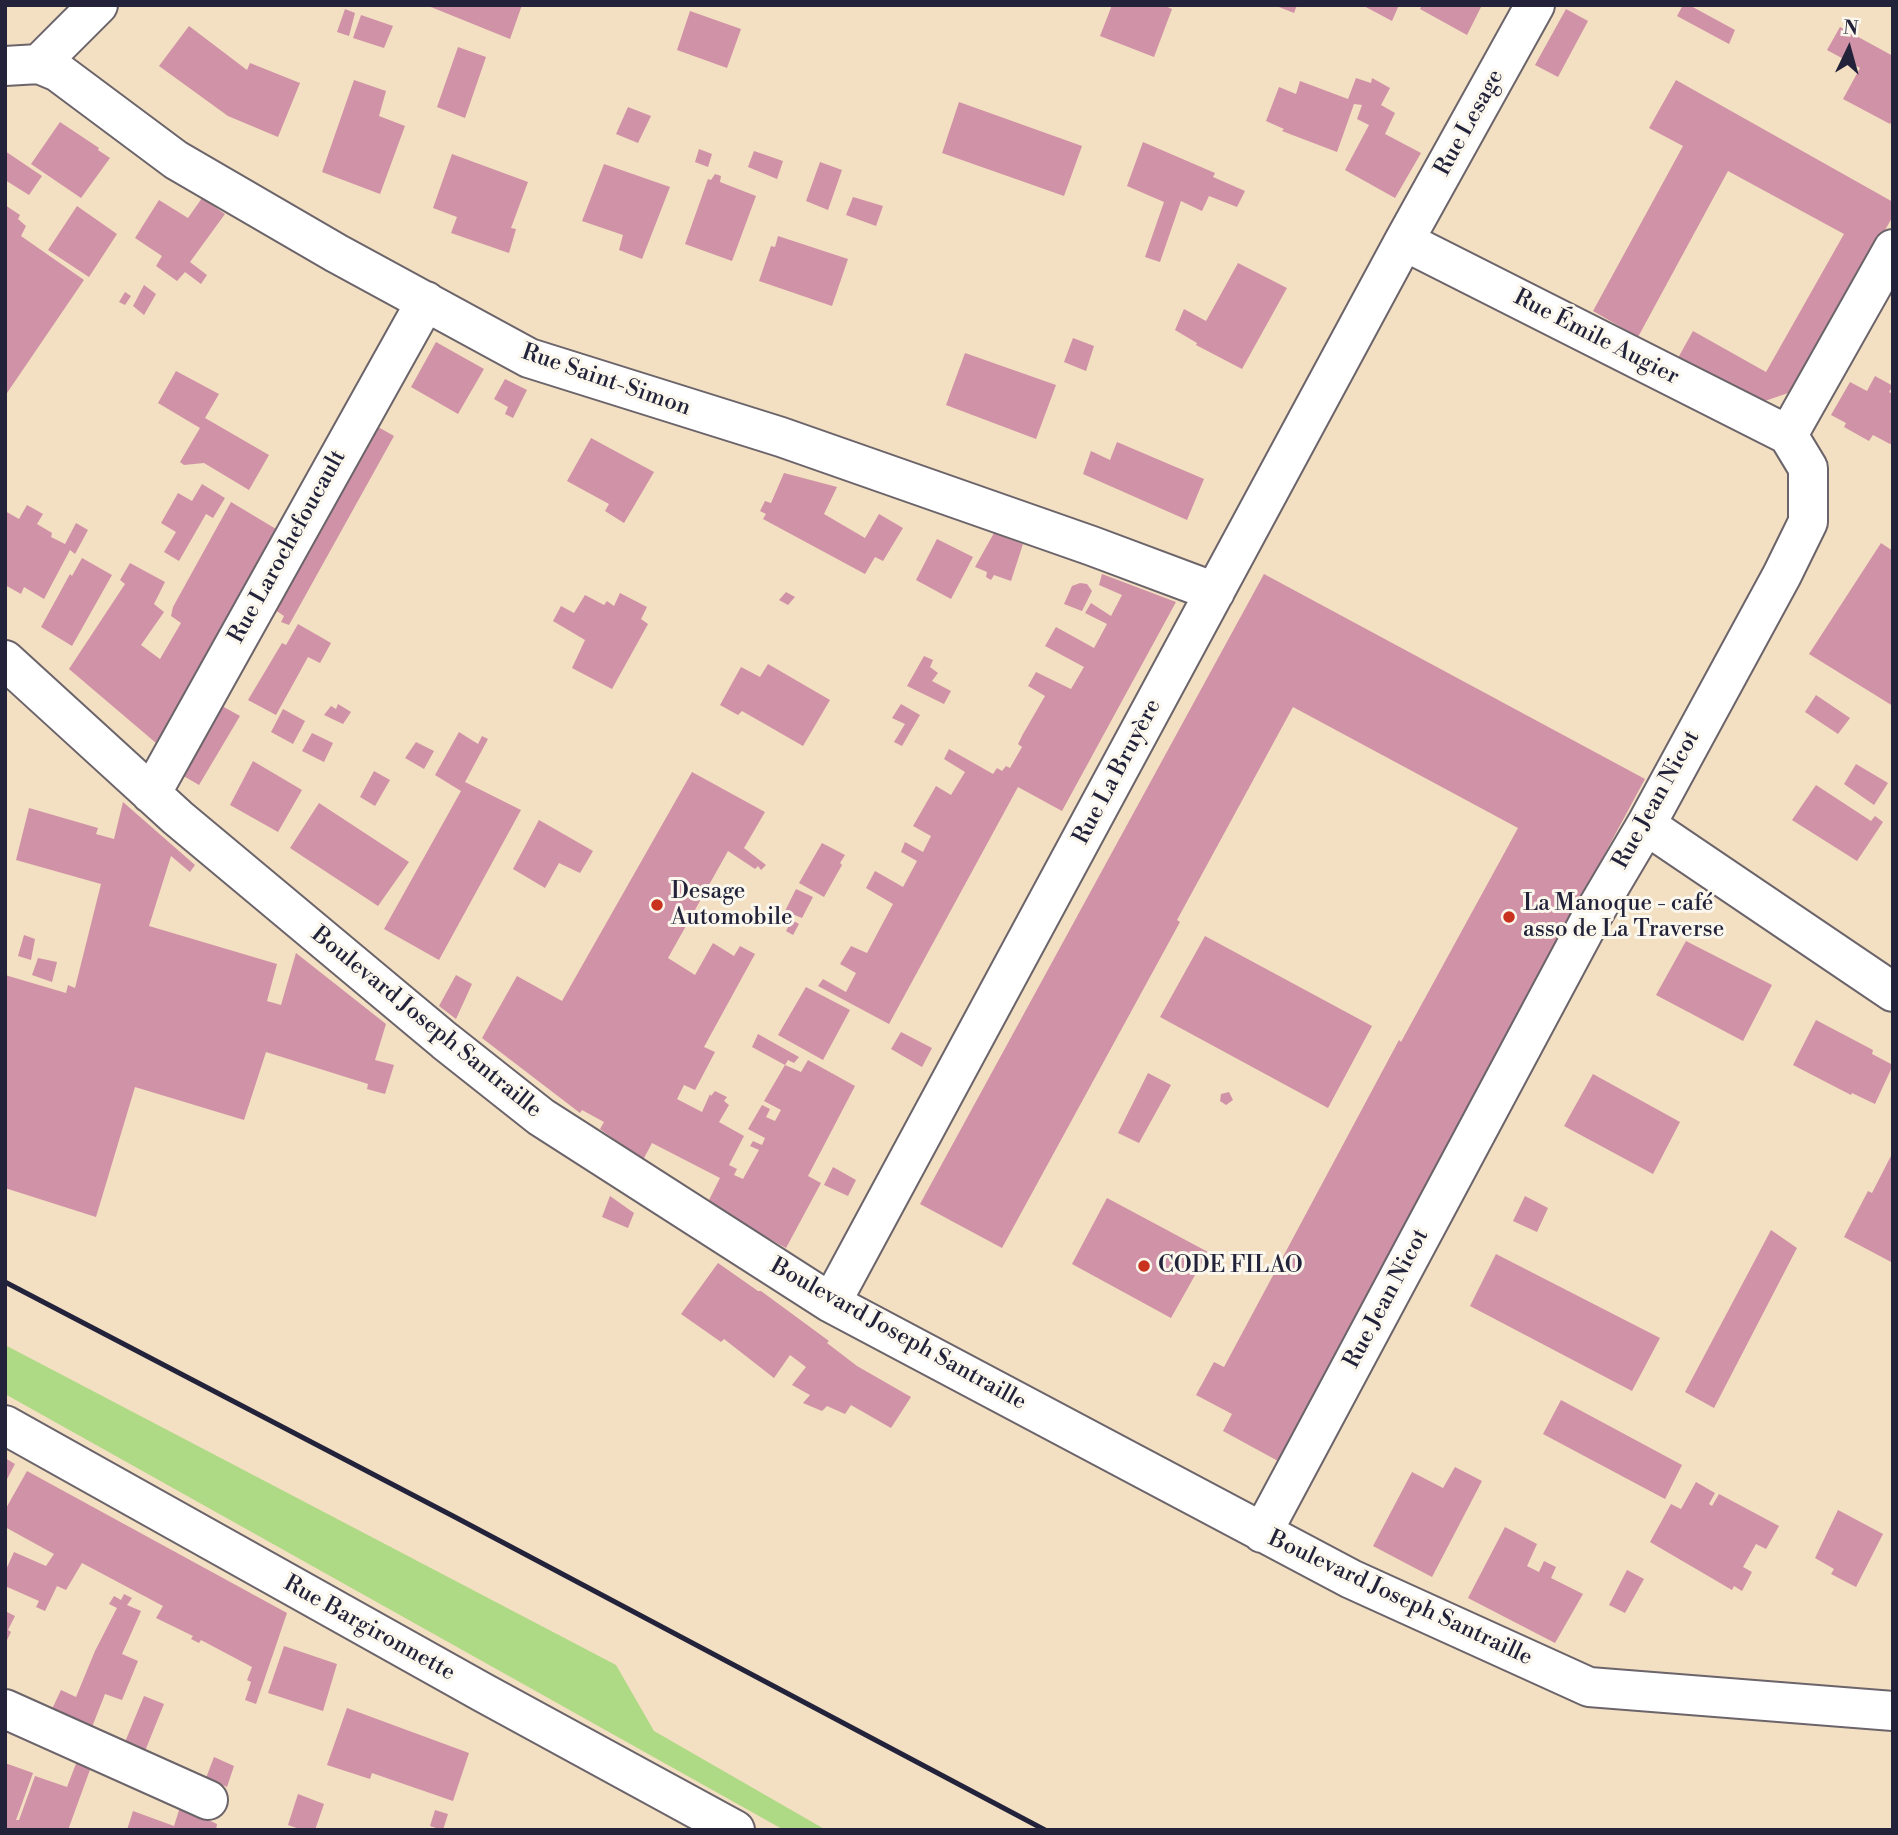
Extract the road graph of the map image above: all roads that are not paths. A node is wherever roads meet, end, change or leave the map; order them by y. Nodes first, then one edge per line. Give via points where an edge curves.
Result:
1 (98, 5) edge
2 (1535, 5) edge
3 (22, 65) edge
4 (1405, 241) junction
5 (1893, 249) edge
6 (426, 301) junction
7 (1788, 435) junction
8 (1215, 592) junction
9 (5, 660) edge
10 (151, 794) junction
11 (1646, 825) junction
12 (1893, 992) edge
13 (831, 1303) junction
14 (5, 1425) edge
15 (1262, 1533) junction
16 (5, 1709) edge
17 (1893, 1711) edge
18 (208, 1800) dead end
19 (735, 1830) edge

1 - 3 street
2 - 4 street, Rue Lesage
3 - 6 street, Rue Saint-Simon via 58,72 176,160
4 - 7 street, Rue Émile Augier
4 - 8 street, Rue La Bruyère
5 - 7 street
6 - 8 street, Rue Saint-Simon via 529,358 781,438
6 - 10 street, Rue Larochefoucault
7 - 11 street, Rue Jean Nicot via 1808,468 1808,522
8 - 13 street, Rue La Bruyère
9 - 10 street, Boulevard Joseph Santraille
10 - 13 street, Boulevard Joseph Santraille via 541,1117
11 - 12 street
11 - 15 street, Rue Jean Nicot via 1591,918
13 - 15 street, Boulevard Joseph Santraille
14 - 19 street, Rue Bargironnette
15 - 17 street, Boulevard Joseph Santraille via 1351,1579 1589,1687
16 - 18 street

